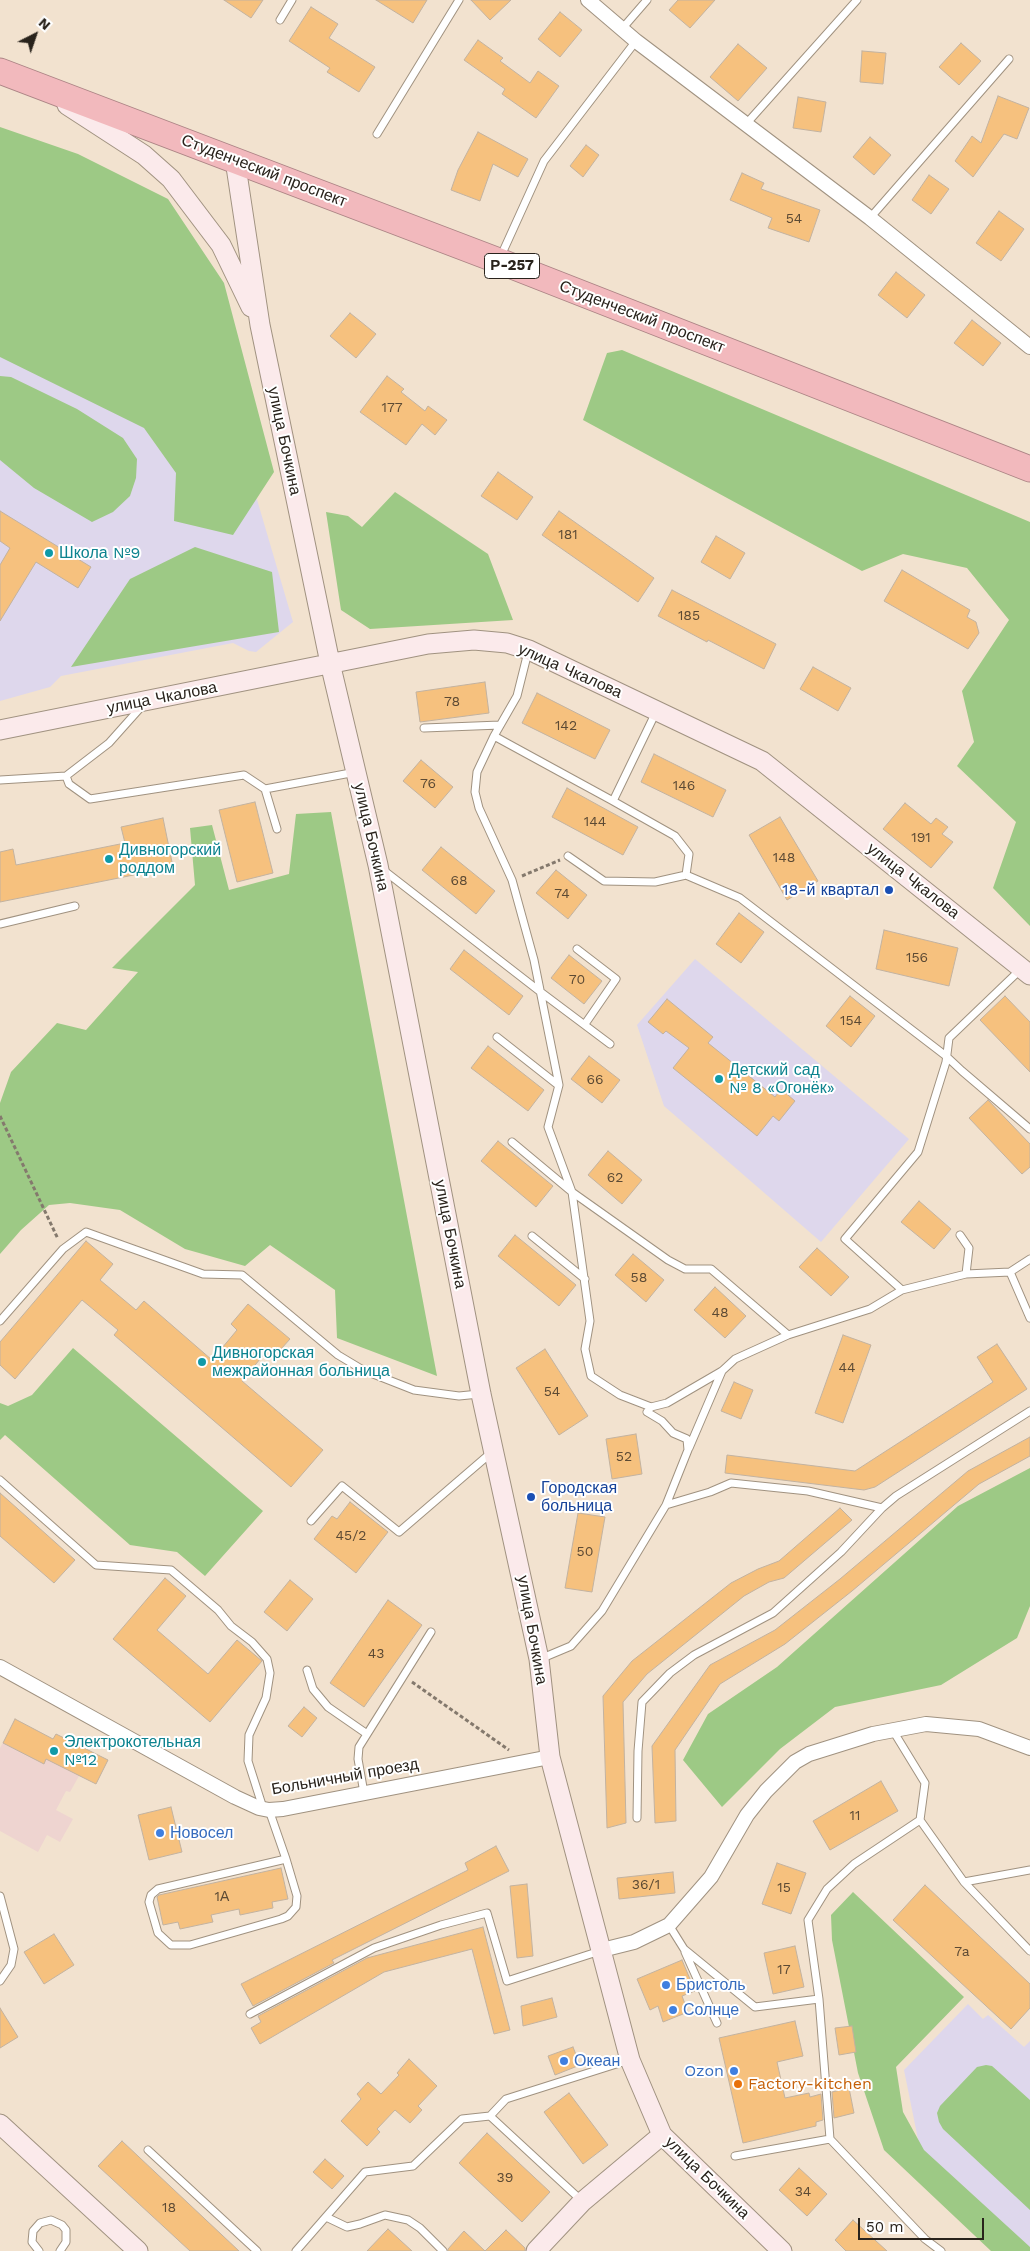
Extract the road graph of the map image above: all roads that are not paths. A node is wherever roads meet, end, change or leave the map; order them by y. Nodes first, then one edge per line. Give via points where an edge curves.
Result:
1 (292, 0) edge
2 (459, 0) edge
3 (588, 0) edge
4 (647, 0) edge
5 (857, 0) edge
6 (280, 20) dead end
7 (621, 30) junction
8 (636, 42) junction
9 (1008, 58) dead end
10 (0, 71) edge
11 (29, 82) junction
12 (747, 123) junction
13 (377, 134) dead end
14 (235, 160) junction
15 (870, 218) junction
16 (499, 261) junction
17 (260, 325) junction
18 (1030, 348) edge
19 (1030, 469) edge
20 (529, 650) junction
21 (330, 663) junction
22 (146, 701) junction
23 (657, 710) junction
24 (500, 725) junction
25 (424, 728) dead end
26 (0, 730) edge
27 (494, 736) junction
28 (356, 772) junction
29 (66, 776) junction
30 (0, 780) edge
31 (265, 789) junction
32 (613, 801) junction
33 (277, 829) dead end
34 (568, 856) road end
35 (378, 865) junction
36 (686, 875) junction
37 (75, 906) dead end
38 (0, 924) edge
39 (577, 948) dead end
40 (1026, 971) edge
41 (538, 990) junction
42 (585, 1024) junction
43 (497, 1037) dead end
44 (610, 1044) dead end
45 (946, 1056) junction
46 (558, 1085) junction
47 (1030, 1129) edge
48 (512, 1142) dead end
49 (572, 1192) junction
50 (960, 1235) dead end
51 (532, 1236) dead end
52 (1030, 1259) edge
53 (1010, 1272) junction
54 (966, 1274) junction
55 (585, 1279) junction
56 (902, 1290) junction
57 (1030, 1318) edge
58 (0, 1322) edge
59 (788, 1335) junction
60 (722, 1371) junction
61 (481, 1394) junction
62 (651, 1407) junction
63 (1030, 1411) edge
64 (688, 1450) junction
65 (494, 1451) junction
66 (0, 1480) edge
67 (666, 1505) junction
68 (882, 1508) junction
69 (312, 1521) dead end
70 (431, 1632) dead end
71 (540, 1659) junction
72 (0, 1667) edge
73 (306, 1670) dead end
74 (892, 1729) junction
75 (367, 1734) junction
76 (1030, 1748) edge
77 (550, 1757) junction
78 (364, 1793) junction
79 (266, 1809) junction
80 (637, 1818) dead end
81 (920, 1820) junction
82 (286, 1859) junction
83 (1030, 1870) edge
84 (964, 1882) junction
85 (0, 1896) edge
86 (668, 1926) junction
87 (684, 1949) junction
88 (602, 1950) junction
89 (1030, 1951) edge
90 (0, 1981) edge
91 (819, 1999) junction
92 (250, 2014) dead end
93 (717, 2023) dead end
94 (630, 2060) junction
95 (490, 2116) junction
96 (0, 2124) edge
97 (662, 2135) junction
98 (830, 2139) junction
99 (148, 2150) dead end
100 (735, 2156) dead end
101 (582, 2202) junction
102 (326, 2216) junction
103 (39, 2251) edge
104 (60, 2251) edge
105 (138, 2251) edge
106 (257, 2251) edge
107 (296, 2251) edge
108 (444, 2251) edge
109 (536, 2251) edge
110 (782, 2251) edge
111 (941, 2251) edge

1 - 6 lane
2 - 13 lane
3 - 7 street
4 - 7 lane
5 - 12 lane
7 - 8 street
8 - 12 street
8 - 16 lane via 544,161
9 - 15 lane
10 - 11 highway, Студенческий проспект / Р-257
11 - 14 highway, Студенческий проспект / Р-257
11 - 17 main road via 113,133 171,179 221,245
12 - 15 street
14 - 16 highway, Студенческий проспект / Р-257
14 - 17 main road, улица Бочкина
15 - 18 street
16 - 19 highway, Студенческий проспект / Р-257
17 - 21 main road, улица Бочкина
20 - 21 main road, улица Чкалова via 507,643 474,640 428,644
20 - 23 main road, улица Чкалова
20 - 24 lane via 517,696
21 - 22 main road, улица Чкалова
21 - 28 main road, улица Бочкина
22 - 26 main road, улица Чкалова
22 - 29 lane via 109,743
23 - 32 lane
23 - 40 main road, улица Чкалова via 762,761
24 - 25 lane
24 - 27 lane
27 - 32 lane
27 - 41 lane via 477,772 475,792 512,880 534,960
28 - 31 lane
28 - 35 main road, улица Бочкина
29 - 30 lane
29 - 31 lane via 69,784 90,799 244,775
31 - 33 lane
32 - 36 lane via 675,836 689,854
34 - 36 lane via 604,881 655,882
35 - 41 lane
35 - 61 main road, улица Бочкина
36 - 45 lane via 740,898
37 - 38 lane
39 - 42 lane via 616,979
40 - 45 lane via 949,1038
41 - 42 lane
41 - 46 lane
42 - 44 lane
43 - 46 lane
45 - 47 lane
45 - 56 lane via 918,1152 845,1239
46 - 49 lane via 548,1127
48 - 49 lane
49 - 55 lane
49 - 59 lane via 668,1260 685,1268 711,1269
50 - 54 lane via 969,1248
51 - 55 lane
52 - 53 lane
53 - 54 lane
53 - 57 lane
54 - 56 lane
55 - 62 lane via 590,1321 585,1349 591,1376 620,1395
56 - 59 lane via 870,1309
58 - 61 lane via 63,1249 86,1232 203,1274 242,1275 338,1355 363,1370 414,1390 459,1396
59 - 60 lane via 735,1359
60 - 62 lane via 667,1403
60 - 64 lane
61 - 65 main road, улица Бочкина
62 - 64 lane via 647,1412 673,1433 687,1439
63 - 68 lane
64 - 67 lane
65 - 69 lane via 399,1532 342,1486
65 - 71 main road, улица Бочкина
66 - 79 lane via 96,1566 170,1570 218,1610 267,1659 270,1673 266,1698 249,1735 248,1761
67 - 68 lane via 731,1483 808,1491
67 - 71 lane via 602,1611 571,1646
68 - 80 lane via 841,1552 773,1613 694,1654 642,1702
70 - 75 lane
71 - 77 main road, улица Бочкина
72 - 79 street, Больничный проезд via 235,1797
73 - 75 lane via 313,1690 328,1707
74 - 76 street via 926,1724 978,1729
74 - 81 lane via 925,1783
74 - 86 street via 841,1743 795,1762 747,1815 711,1877
75 - 78 lane via 359,1746 358,1759
77 - 78 street, Больничный проезд
77 - 88 main road, улица Бочкина
78 - 79 street, Больничный проезд via 283,1809
79 - 82 lane
81 - 84 lane
81 - 91 lane via 854,1864 827,1889 808,1920
82 - 82 lane via 297,1896 296,1907 288,1916 180,1946 171,1945 158,1933 149,1902 158,1889
83 - 84 lane
84 - 89 lane
85 - 90 lane via 14,1949 11,1965
86 - 87 lane
86 - 88 street via 634,1942
87 - 91 lane via 754,2007
87 - 93 lane
88 - 92 lane via 507,1981 487,1913 374,1948
88 - 94 main road, улица Бочкина
91 - 98 lane
94 - 95 lane via 506,2099
94 - 97 main road, улица Бочкина
95 - 101 lane
95 - 102 lane via 462,2119 413,2166 365,2172
96 - 105 main road
97 - 101 main road
97 - 110 main road, улица Бочкина
98 - 100 lane
98 - 111 lane via 924,2239
99 - 106 lane
101 - 109 main road
102 - 107 lane
102 - 108 lane via 347,2227 385,2215 408,2220
103 - 104 lane via 32,2242 33,2231 40,2222 51,2220 66,2230 66,2242

